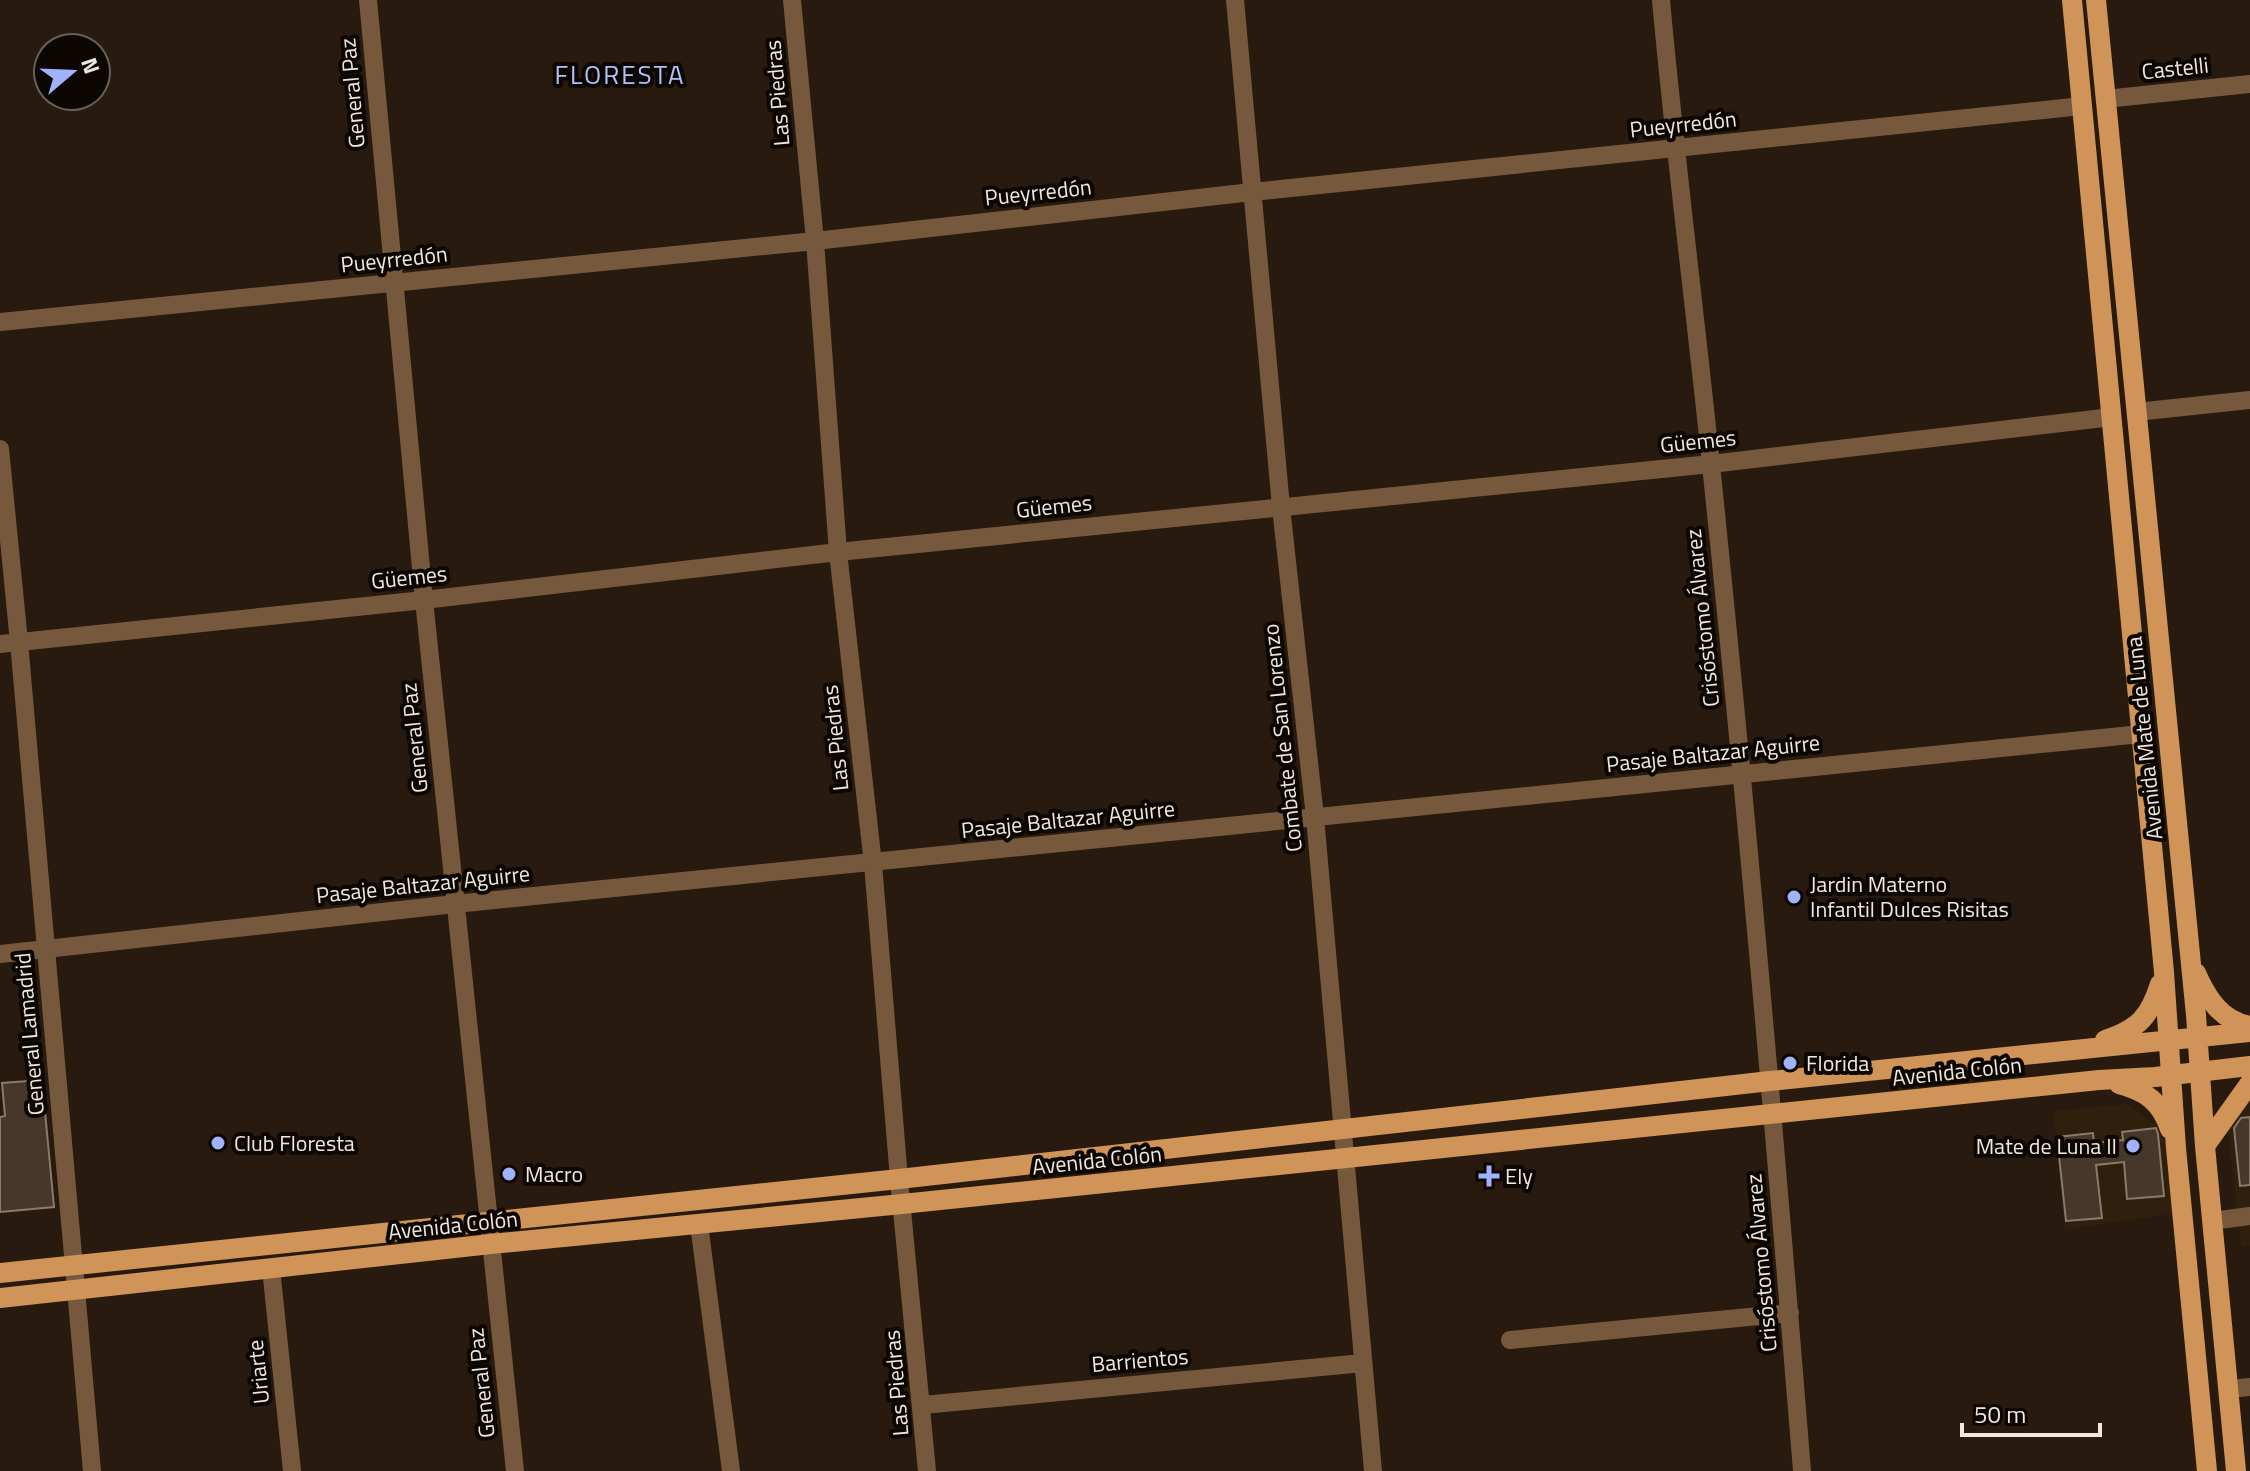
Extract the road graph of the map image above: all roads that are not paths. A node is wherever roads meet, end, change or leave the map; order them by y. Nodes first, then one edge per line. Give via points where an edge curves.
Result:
1 (368, 0) edge
2 (792, 0) edge
3 (1235, 0) edge
4 (1661, 0) edge
5 (2072, 0) edge
6 (2096, 0) edge
7 (2250, 84) edge
8 (2105, 99) junction
9 (2082, 106) junction
10 (1675, 149) junction
11 (1252, 192) junction
12 (815, 241) junction
13 (394, 283) junction
14 (0, 322) edge
15 (2250, 400) edge
16 (2136, 412) junction
17 (2112, 417) junction
18 (0, 449) edge
19 (1711, 464) junction
20 (1281, 507) junction
21 (838, 552) junction
22 (424, 600) junction
23 (10, 643) edge
24 (2141, 734) junction
25 (1741, 774) junction
26 (1315, 817) junction
27 (873, 864) junction
28 (455, 904) junction
29 (46, 950) junction
30 (0, 954) edge
31 (2190, 957) junction
32 (2164, 972) junction
33 (2250, 1029) edge
34 (2198, 1038) junction
35 (2168, 1041) junction
36 (2076, 1049) junction
37 (2250, 1066) edge
38 (2200, 1072) junction
39 (2171, 1075) junction
40 (2099, 1080) junction
41 (1770, 1081) junction
42 (2250, 1083) edge
43 (1773, 1114) junction
44 (1344, 1128) junction
45 (2205, 1146) junction
46 (2176, 1148) junction
47 (1346, 1157) junction
48 (899, 1179) junction
49 (902, 1204) junction
50 (2250, 1216) edge
51 (2212, 1221) junction
52 (489, 1222) junction
53 (699, 1224) junction
54 (491, 1244) junction
55 (73, 1265) junction
56 (271, 1268) junction
57 (0, 1273) edge
58 (75, 1290) junction
59 (0, 1298) edge
60 (1790, 1313) junction
61 (1510, 1340) dead end
62 (1363, 1363) junction
63 (2250, 1387) edge
64 (2229, 1389) junction
65 (923, 1405) junction
66 (92, 1471) edge
67 (292, 1471) edge
68 (515, 1471) edge
69 (731, 1471) edge
70 (927, 1471) edge
71 (1373, 1471) edge
72 (1802, 1471) edge
73 (2207, 1471) edge
74 (2236, 1471) edge

1 - 13 street, General Paz
2 - 12 street, Las Piedras
3 - 11 street, Combate de San Lorenzo
4 - 10 street, Crisóstomo Álvarez
5 - 9 main road, Avenida Mate de Luna
6 - 8 main road, Avenida Mate de Luna
7 - 8 street, Castelli
8 - 16 main road, Avenida Mate de Luna
9 - 10 street, Pueyrredón
9 - 17 main road, Avenida Mate de Luna
10 - 11 street, Pueyrredón
10 - 19 street, Crisóstomo Álvarez
11 - 12 street, Pueyrredón
11 - 20 street, Combate de San Lorenzo
12 - 13 street, Pueyrredón
12 - 21 street, Las Piedras
13 - 14 street, Pueyrredón
13 - 22 street, General Paz
15 - 16 street
16 - 31 main road, Avenida Mate de Luna
17 - 19 street, Güemes
17 - 24 main road, Avenida Mate de Luna
18 - 23 street, General Lamadrid
19 - 20 street, Güemes
19 - 25 street, Crisóstomo Álvarez
20 - 21 street, Güemes
20 - 26 street, Combate de San Lorenzo
21 - 22 street, Güemes
21 - 27 street, Las Piedras
22 - 23 street, Güemes
22 - 28 street, General Paz
23 - 29 street, General Lamadrid
24 - 25 street, Pasaje Baltazar Aguirre
24 - 32 main road, Avenida Mate de Luna
25 - 26 street, Pasaje Baltazar Aguirre
25 - 41 street, Crisóstomo Álvarez
26 - 27 street, Pasaje Baltazar Aguirre
26 - 44 street, Combate de San Lorenzo
27 - 28 street, Pasaje Baltazar Aguirre
27 - 48 street, Las Piedras
28 - 29 street, Pasaje Baltazar Aguirre
28 - 52 street, General Paz
29 - 30 street, Pasaje Baltazar Aguirre
29 - 55 street, General Lamadrid
31 - 33 main road via 2211,1002
31 - 34 main road, Avenida Mate de Luna
32 - 35 main road, Avenida Mate de Luna
32 - 36 main road via 2145,1019 2116,1036
33 - 34 main road, Avenida Colón
34 - 35 main road, Avenida Colón
34 - 38 main road, Avenida Mate de Luna
35 - 36 main road, Avenida Colón
35 - 39 main road, Avenida Mate de Luna
36 - 41 main road, Avenida Colón
37 - 38 main road, Avenida Colón
38 - 39 main road, Avenida Colón
38 - 45 main road, Avenida Mate de Luna
39 - 40 main road, Avenida Colón
39 - 46 main road, Avenida Mate de Luna
40 - 43 main road, Avenida Colón
40 - 46 main road via 2143,1092 2159,1106
41 - 43 street, Crisóstomo Álvarez
41 - 44 main road, Avenida Colón
42 - 45 main road
43 - 47 main road, Avenida Colón
43 - 60 street, Crisóstomo Álvarez
44 - 47 street, Combate de San Lorenzo
44 - 48 main road, Avenida Colón
45 - 51 main road, Avenida Mate de Luna
46 - 73 main road, Avenida Mate de Luna
47 - 49 main road, Avenida Colón
47 - 62 street, Combate de San Lorenzo
48 - 49 street, Las Piedras
48 - 52 main road, Avenida Colón
49 - 53 main road, Avenida Colón
49 - 65 street, Las Piedras
50 - 51 street
51 - 64 main road, Avenida Mate de Luna
52 - 54 street, General Paz
52 - 55 main road, Avenida Colón
53 - 54 main road, Avenida Colón
53 - 69 street
54 - 56 main road, Avenida Colón
54 - 68 street, General Paz
55 - 57 main road, Avenida Colón
55 - 58 street, General Lamadrid
56 - 58 main road, Avenida Colón
56 - 67 street, Uriarte
58 - 59 main road, Avenida Colón
58 - 66 street, General Lamadrid
60 - 61 street
60 - 72 street, Crisóstomo Álvarez
62 - 65 street, Barrientos
62 - 71 street, Combate de San Lorenzo
63 - 64 street
64 - 74 main road, Avenida Mate de Luna
65 - 70 street, Las Piedras

